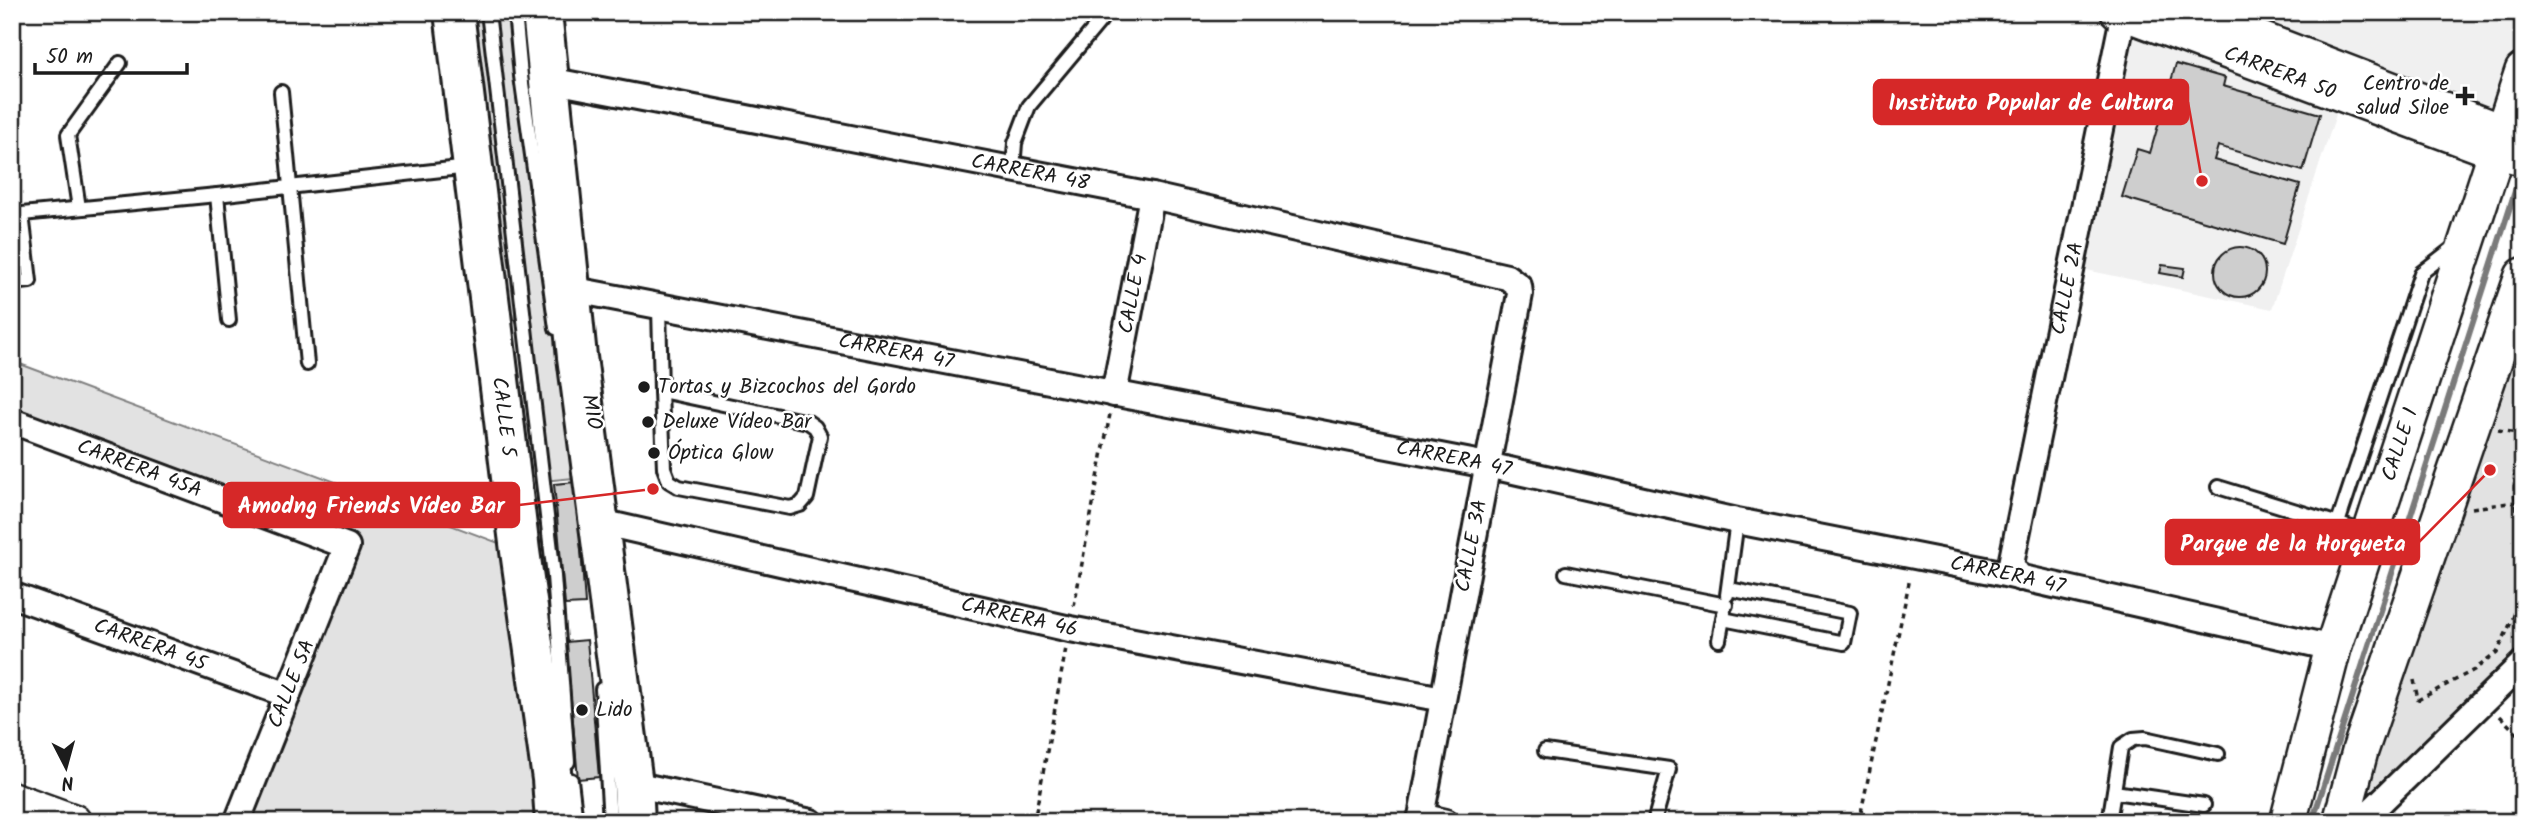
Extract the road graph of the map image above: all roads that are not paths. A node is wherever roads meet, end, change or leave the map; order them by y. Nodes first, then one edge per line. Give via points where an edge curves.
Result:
1 (454, 12) edge
2 (488, 12) edge
3 (515, 12) edge
4 (542, 12) edge
5 (1102, 12) edge
6 (2195, 12) edge
7 (2121, 13) edge
8 (120, 63) dead end
9 (2523, 71) edge
10 (549, 80) junction
11 (281, 92) dead end
12 (2512, 147) edge
13 (473, 166) junction
14 (1013, 169) junction
15 (290, 187) junction
16 (217, 195) junction
17 (1152, 196) junction
18 (79, 208) junction
19 (2469, 236) junction
20 (2523, 276) edge
21 (1507, 277) joint
22 (12, 283) edge
23 (570, 289) junction
24 (659, 307) junction
25 (229, 320) dead end
26 (559, 344) dead end
27 (307, 364) dead end
28 (661, 391) junction
29 (1114, 394) junction
30 (569, 397) dead end
31 (12, 421) edge
32 (1487, 465) junction
33 (2218, 487) dead end
34 (1737, 521) junction
35 (600, 523) junction
36 (2338, 523) junction
37 (2371, 533) junction
38 (347, 546) joint
39 (2009, 571) junction
40 (1566, 573) dead end
41 (593, 578) dead end
42 (1728, 589) junction
43 (12, 595) edge
44 (1726, 605) junction
45 (1723, 618) junction
46 (1719, 640) dead end
47 (2333, 648) junction
48 (2523, 663) edge
49 (601, 672) dead end
50 (288, 695) junction
51 (1443, 699) junction
52 (1545, 751) dead end
53 (2218, 754) dead end
54 (552, 779) junction
55 (633, 784) junction
56 (2114, 792) junction
57 (12, 800) edge
58 (2204, 806) dead end
59 (1420, 819) edge
60 (73, 822) edge
61 (237, 822) edge
62 (532, 822) edge
63 (555, 822) edge
64 (576, 822) edge
65 (610, 822) edge
66 (635, 822) edge
67 (811, 822) edge
68 (1446, 822) edge
69 (1654, 822) edge
70 (2109, 822) edge
71 (2288, 822) edge
72 (2341, 822) edge
73 (2360, 822) edge

1 - 13 main road, CALLE 5
2 - 64 lane via 554,576
3 - 26 lane
4 - 10 main road
5 - 14 lane via 1101,20 1029,106 1015,143
6 - 12 street, CARRERA 50
7 - 12 street, CARRERA 50
7 - 39 street, CALLE 2A
8 - 18 lane via 68,135
9 - 12 main road, CALLE 1
10 - 14 street, CARRERA 48
10 - 23 main road
11 - 15 lane
12 - 19 main road, CALLE 1
13 - 15 lane
13 - 54 main road, CALLE 5
14 - 17 street, CARRERA 48
15 - 16 lane
15 - 27 lane
16 - 18 lane
16 - 25 lane
17 - 21 street, CARRERA 48
17 - 29 street, CALLE 4
18 - 22 lane via 22,214 30,281
19 - 36 lane via 2421,273
19 - 37 main road, CALLE 1
20 - 72 main road via 2360,751
21 - 32 street, CALLE 3A via 1519,286 1520,294
23 - 24 street, CARRERA 47
23 - 35 main road
24 - 28 lane
24 - 29 street, CARRERA 47
28 - 28 lane via 815,427 820,436 807,497 790,508 679,487 669,481 664,468
29 - 32 street, CARRERA 47
30 - 41 lane, MIO via 584,477
31 - 38 street, CARRERA 45A
32 - 34 street, CARRERA 47
32 - 51 street, CALLE 3A
33 - 36 lane
34 - 39 street, CARRERA 47
34 - 42 lane
35 - 51 street, CARRERA 46 via 1070,629
35 - 55 main road
36 - 37 lane
37 - 47 main road, CALLE 1
38 - 50 street, CALLE 5A
39 - 47 street, CARRERA 47
40 - 44 lane
42 - 44 lane
42 - 45 lane via 1850,613 1844,643
43 - 50 street, CARRERA 45
44 - 45 lane
45 - 46 lane
47 - 71 main road, CALLE 1
48 - 73 street
49 - 65 lane
50 - 61 street, CALLE 5A
51 - 59 street, CALLE 3A
52 - 69 lane via 1669,769
53 - 56 lane via 2133,739 2121,747
54 - 62 main road
54 - 63 main road, CALLE 5
55 - 66 main road
55 - 67 street
56 - 58 lane
56 - 70 lane
57 - 60 main road
59 - 68 street

